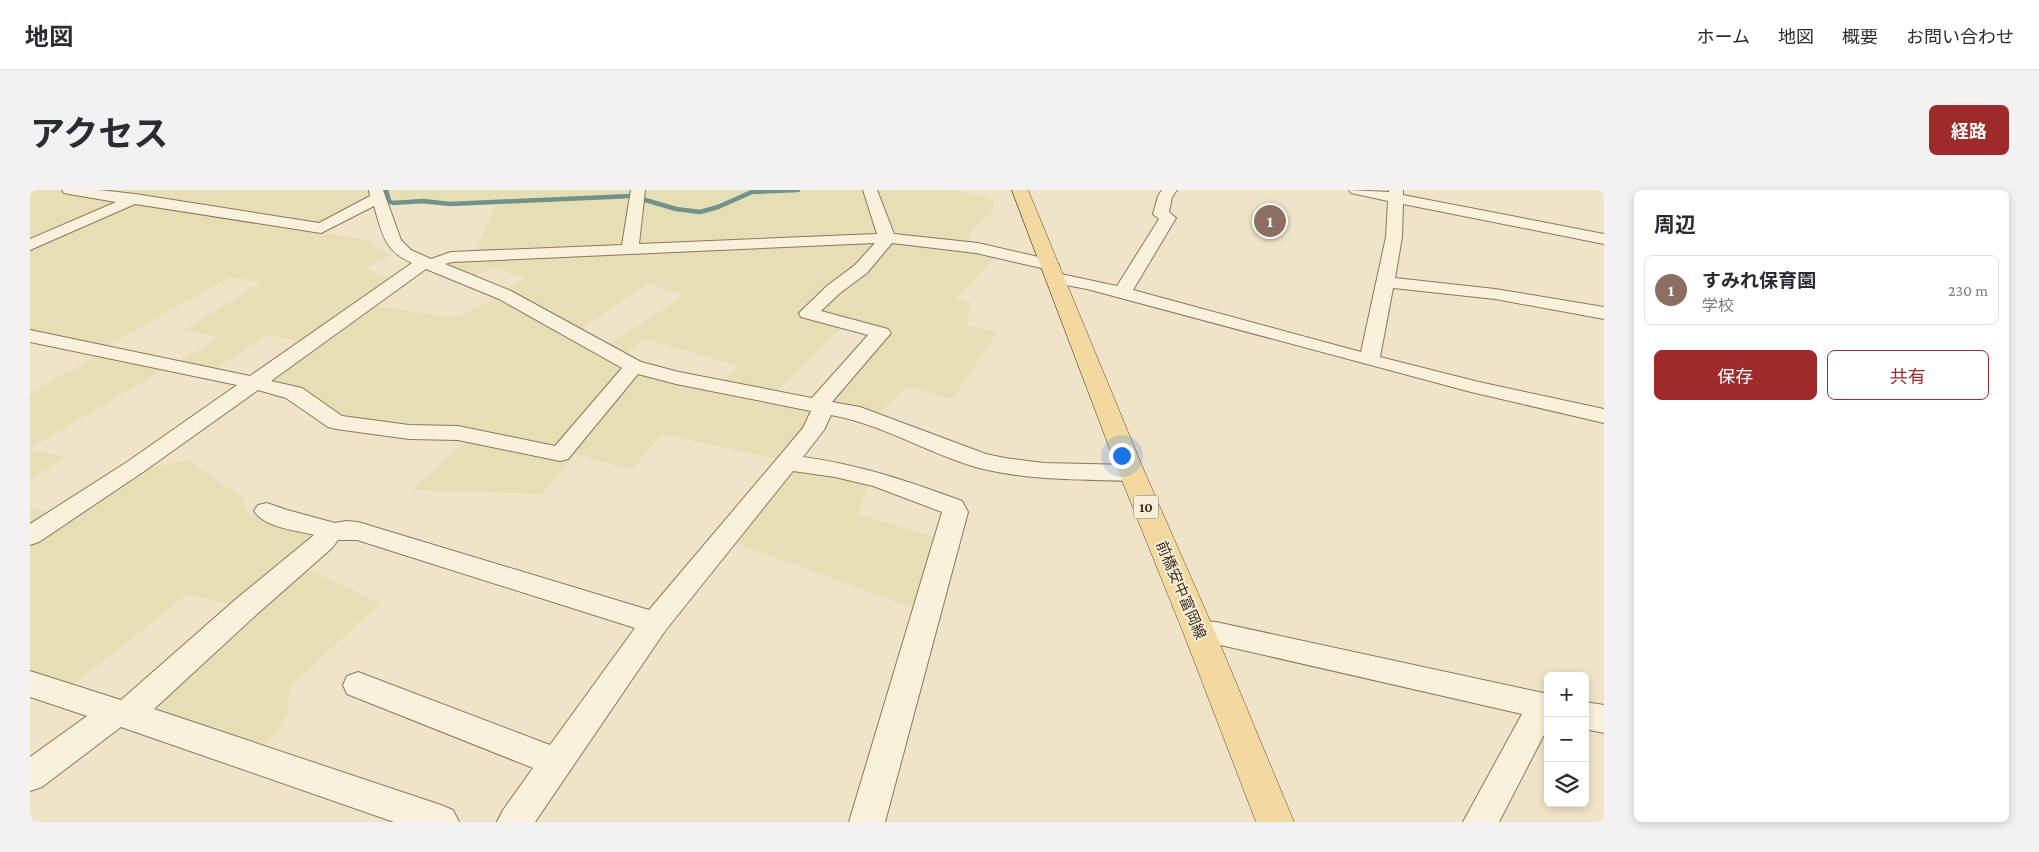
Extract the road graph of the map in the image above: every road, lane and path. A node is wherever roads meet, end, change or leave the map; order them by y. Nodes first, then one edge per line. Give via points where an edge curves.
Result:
1 (69, 190) edge
2 (155, 190) edge
3 (638, 190) edge
4 (870, 190) edge
5 (1020, 190) edge
6 (1170, 190) edge
7 (1356, 190) edge
8 (377, 194) edge
9 (1396, 194) edge
10 (134, 200) junction
11 (887, 238) junction
12 (1604, 238) edge
13 (30, 245) edge
14 (630, 249) junction
15 (428, 264) junction
16 (1053, 272) junction
17 (1386, 282) junction
18 (1122, 293) junction
19 (1604, 313) edge
20 (30, 336) edge
21 (1369, 360) junction
22 (634, 366) junction
23 (256, 382) junction
24 (820, 406) junction
25 (1604, 416) edge
26 (785, 462) junction
27 (1132, 473) junction
28 (267, 510) dead end
29 (330, 533) junction
30 (30, 536) edge
31 (655, 623) junction
32 (1200, 632) junction
33 (30, 684) edge
34 (358, 684) dead end
35 (1544, 706) edge
36 (122, 713) junction
37 (1589, 716) edge
38 (1604, 719) edge
39 (557, 762) junction
40 (30, 776) edge
41 (441, 822) edge
42 (515, 822) edge
43 (867, 822) edge
44 (1275, 822) edge
45 (1480, 822) edge

1 - 10 street
2 - 10 street
3 - 14 street
4 - 11 street
5 - 16 main road, 前橋安中富岡線 / 10
6 - 18 street via 1161,208 1161,214 1168,218
7 - 9 street
8 - 10 street via 320,228
8 - 15 street via 393,242 405,254
9 - 12 street
9 - 17 street via 1394,237
10 - 13 street
11 - 14 street
11 - 16 street via 972,247
11 - 24 street via 861,269 808,313 881,333
14 - 15 street via 451,257
15 - 22 street via 505,295
15 - 23 street
16 - 18 street
16 - 27 main road, 前橋安中富岡線 / 10
17 - 19 street via 1495,294
17 - 21 street
18 - 21 street
20 - 23 street
21 - 25 street
22 - 23 street via 560,454 458,432 410,432 336,422 294,393
22 - 24 street via 676,378
23 - 30 street
24 - 26 street via 813,430
24 - 27 street via 852,412 980,460 1005,466 1044,471
26 - 31 street
26 - 43 street via 880,480 953,507 955,512
27 - 32 main road, 前橋安中富岡線 / 10
28 - 29 street via 279,518 325,528
29 - 31 street via 358,531
29 - 36 street
31 - 39 street
32 - 35 street
32 - 44 main road, 前橋安中富岡線 / 10
33 - 36 street
34 - 39 street
35 - 45 street
36 - 40 street
36 - 41 street
37 - 38 street
39 - 42 street

